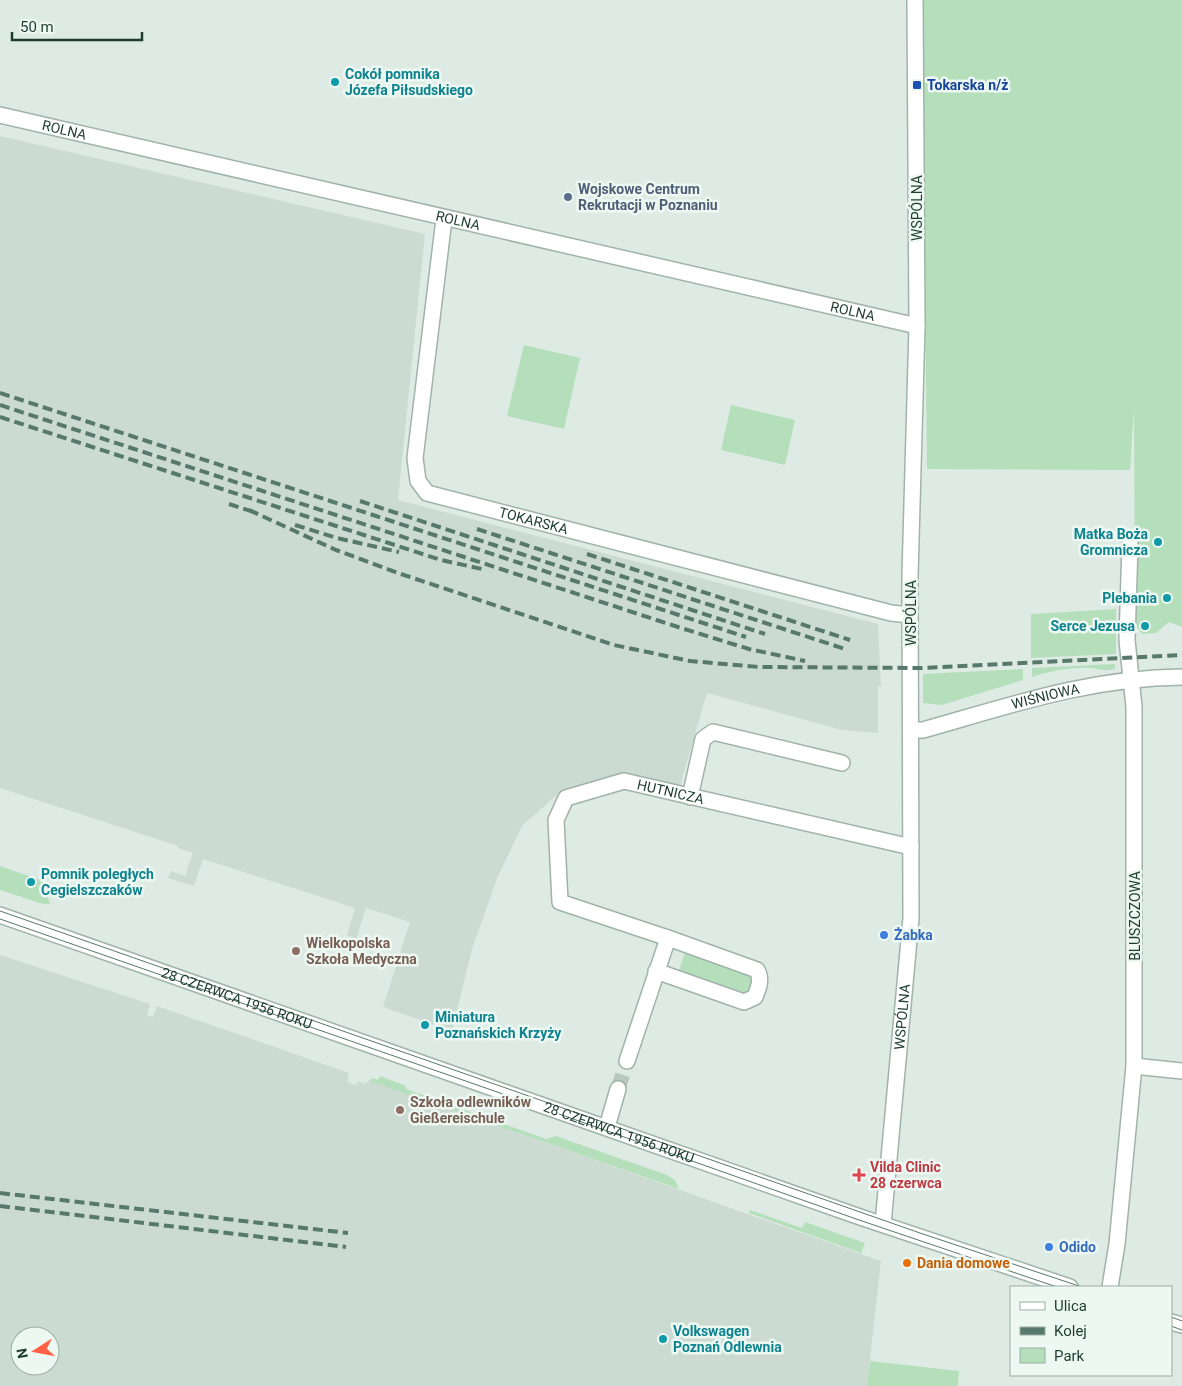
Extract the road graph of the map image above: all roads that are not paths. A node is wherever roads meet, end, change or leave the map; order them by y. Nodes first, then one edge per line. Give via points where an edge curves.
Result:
1 (915, 0) edge
2 (0, 115) edge
3 (444, 218) junction
4 (917, 326) junction
5 (1130, 544) dead end
6 (910, 614) junction
7 (1182, 677) edge
8 (1130, 680) junction
9 (911, 730) junction
10 (842, 763) dead end
11 (690, 797) junction
12 (911, 847) junction
13 (0, 915) edge
14 (668, 938) junction
15 (656, 972) junction
16 (627, 1061) tunnel mouth
17 (1134, 1066) junction
18 (1182, 1071) edge
19 (618, 1089) tunnel mouth
20 (607, 1127) junction
21 (883, 1224) junction
22 (1067, 1286) edge
23 (1110, 1286) edge

1 - 4 street, WSPÓLNA
2 - 3 street, ROLNA
3 - 4 street, ROLNA
3 - 6 street, TOKARSKA via 415,458 418,482 427,492 891,613
4 - 6 street, WSPÓLNA
5 - 8 street, BLUSZCZOWA via 1127,640
6 - 9 street, WSPÓLNA
7 - 8 street, WIŚNIOWA
8 - 9 street, WIŚNIOWA via 1042,695 923,730
8 - 17 street, BLUSZCZOWA via 1134,707
9 - 12 street, WSPÓLNA
10 - 11 street via 713,732 703,739
11 - 12 street, HUTNICZA
11 - 14 street, HUTNICZA via 624,781 566,798 556,820 560,902
12 - 21 street, WSPÓLNA via 909,949
13 - 20 street, 28 CZERWCA 1956 ROKU
14 - 15 street
14 - 15 street via 757,970 760,976 755,997 744,1002
15 - 16 street
17 - 18 street
17 - 23 street, BLUSZCZOWA
19 - 20 street
20 - 21 street, 28 CZERWCA 1956 ROKU
21 - 22 street, 28 CZERWCA 1956 ROKU

